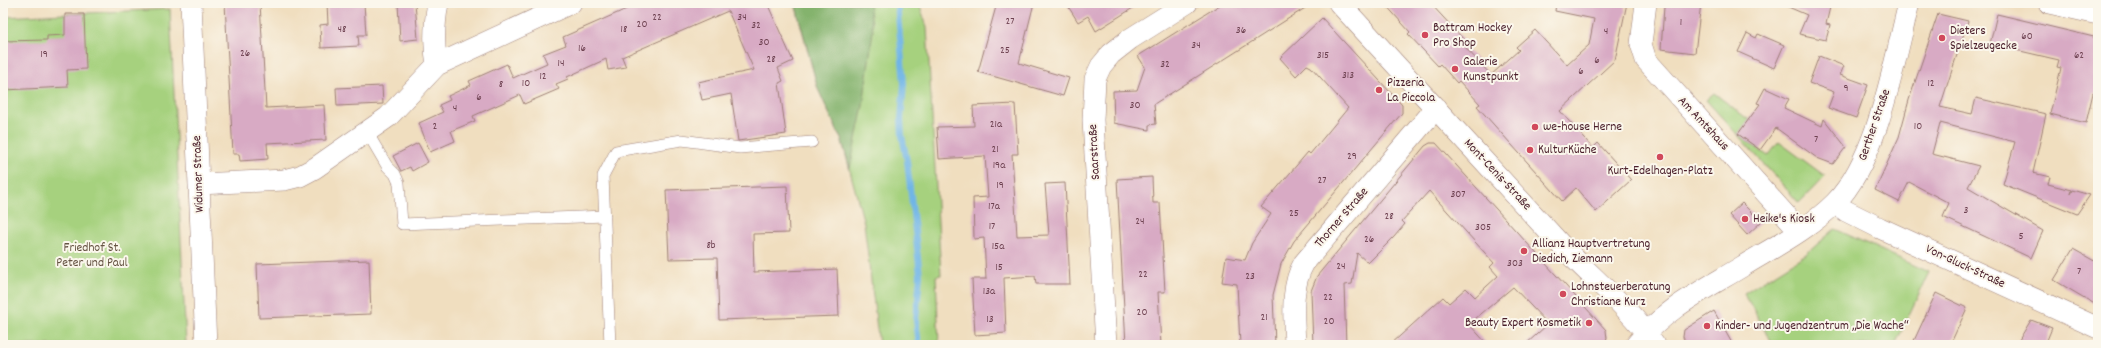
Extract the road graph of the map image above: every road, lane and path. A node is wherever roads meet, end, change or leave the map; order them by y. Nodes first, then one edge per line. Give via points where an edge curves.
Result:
1 (192, 3) edge
2 (438, 3) edge
3 (571, 3) edge
4 (1187, 3) edge
5 (1339, 3) edge
6 (1646, 3) edge
7 (1909, 3) edge
8 (2049, 3) edge
9 (2098, 14) edge
10 (437, 65) junction
11 (1436, 108) junction
12 (367, 132) junction
13 (812, 142) dead end
14 (199, 184) junction
15 (1835, 203) junction
16 (605, 216) junction
17 (1800, 230) junction
18 (2098, 328) edge
19 (1646, 341) edge
20 (206, 345) edge
21 (610, 345) edge
22 (1106, 345) edge
23 (1295, 345) edge

1 - 14 street, Widumer Straße
2 - 10 street via 433,28
3 - 10 street
4 - 22 street, Saarstraße via 1130,39 1112,54 1101,66 1095,80 1093,120
5 - 11 street, Mont-Cenis-Straße
6 - 17 street, Am Amtshaus via 1642,44 1646,60
7 - 15 street, Gerther Straße via 1888,92 1864,161
8 - 9 street
10 - 12 street via 388,117
11 - 19 street, Mont-Cenis-Straße via 1565,249 1603,284
11 - 23 street, Thorner Straße via 1304,263 1297,275 1294,295
12 - 14 street via 300,176 284,180
12 - 16 lane via 399,183 402,224
13 - 16 lane via 740,148 682,140 616,151 603,176
14 - 20 street, Widumer Straße
15 - 17 street, Gerther Straße
15 - 18 street, Von-Gluck-Straße via 1880,228
16 - 21 lane
17 - 19 street, Gerther Straße via 1670,310

